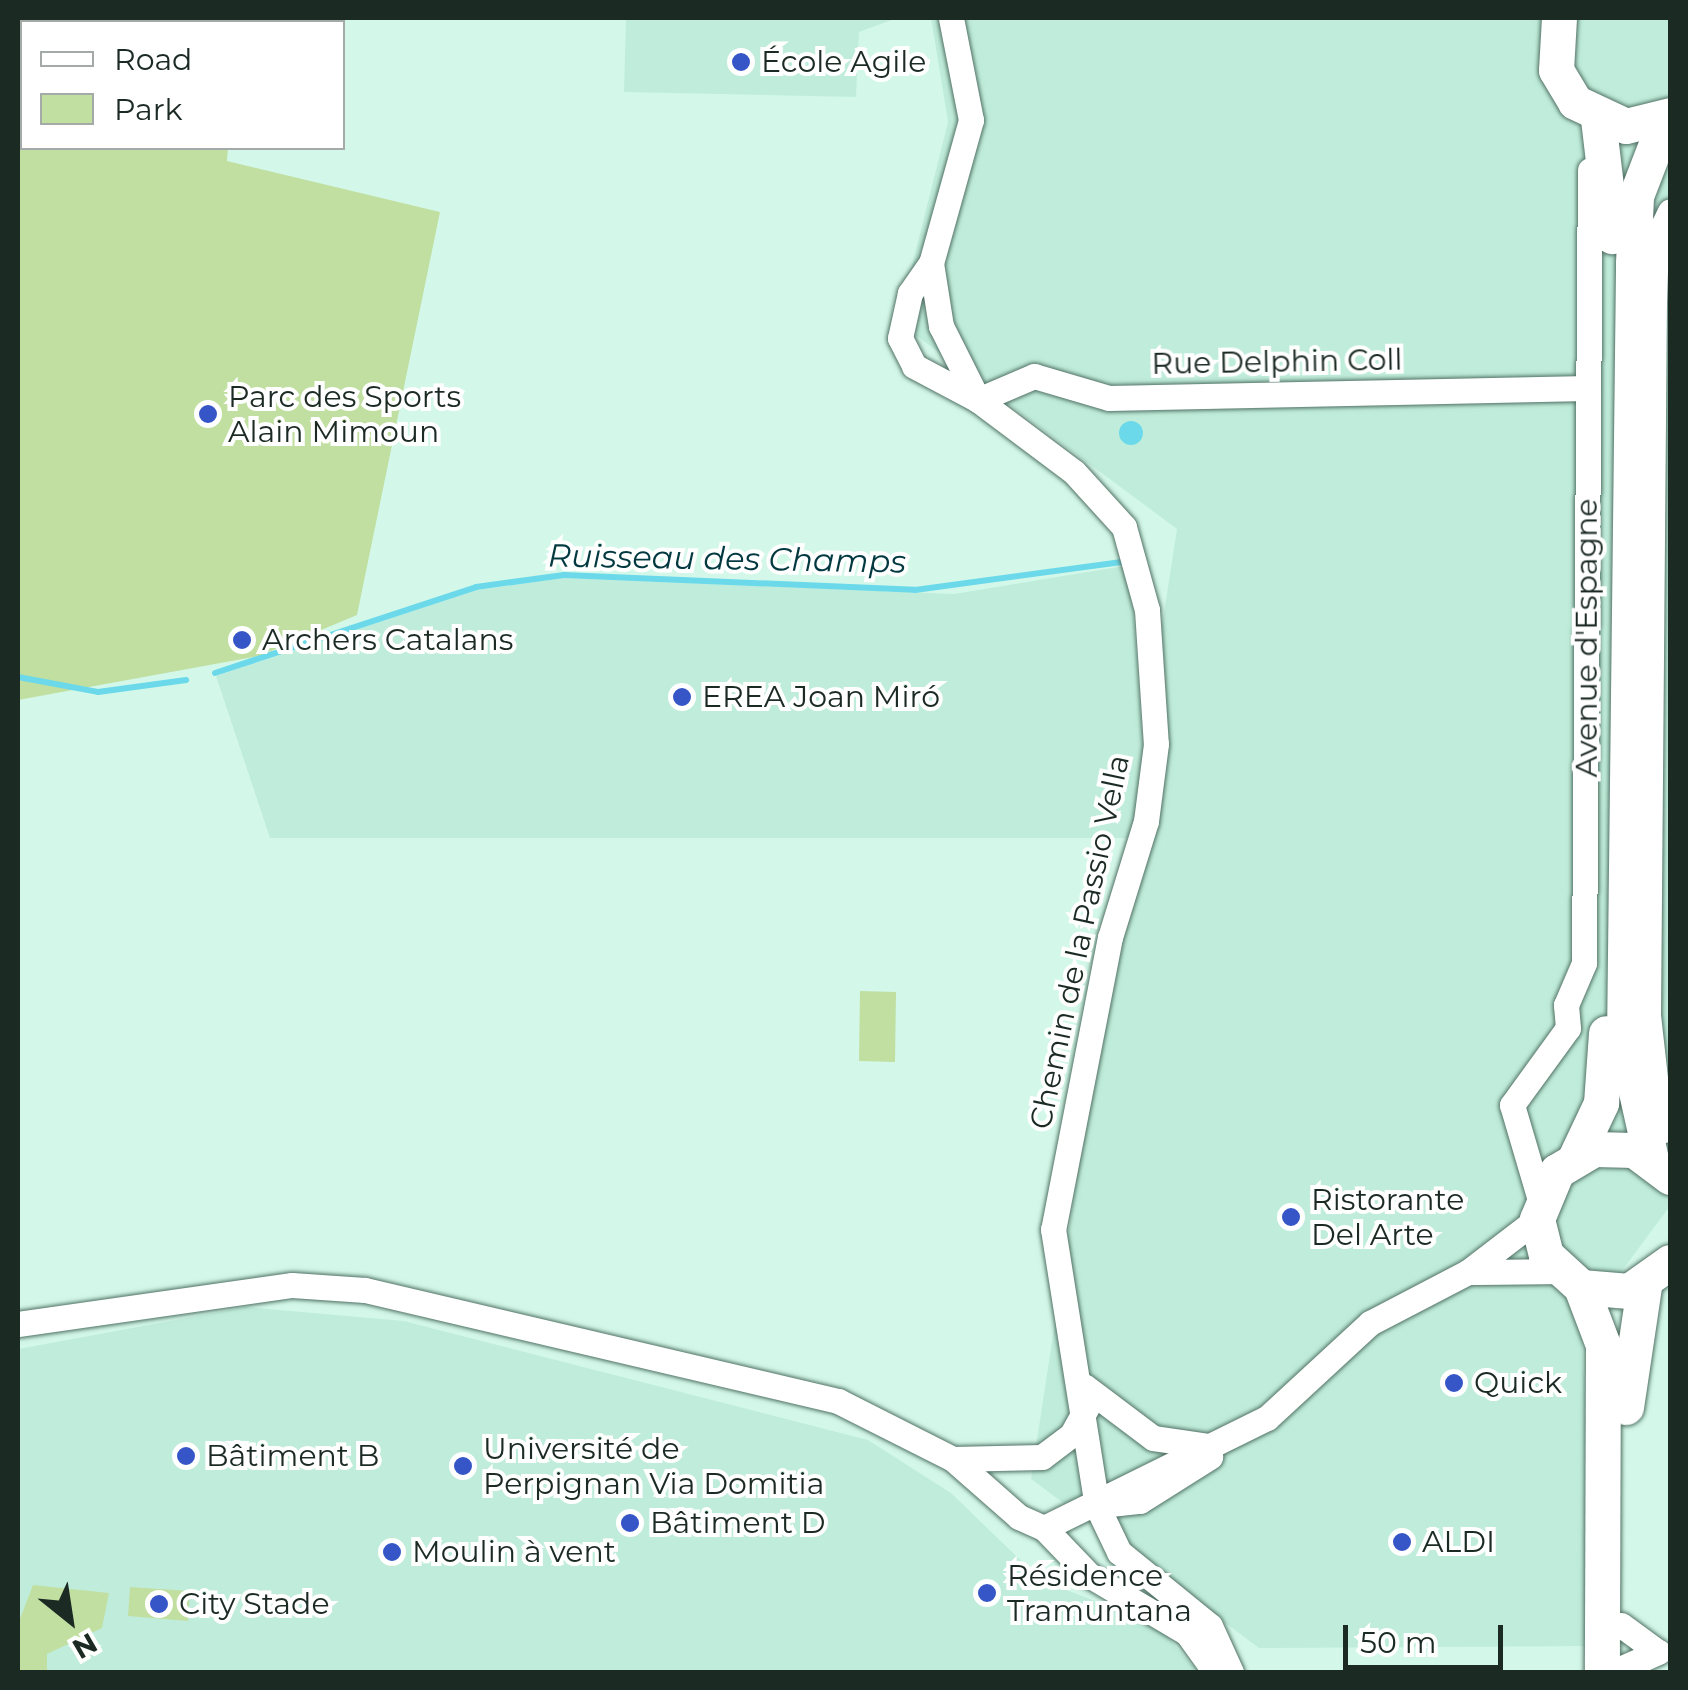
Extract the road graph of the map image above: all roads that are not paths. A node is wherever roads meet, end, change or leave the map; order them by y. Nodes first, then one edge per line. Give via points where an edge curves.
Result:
1 (951, 18) edge
2 (1558, 18) edge
3 (1587, 110) junction
4 (1668, 117) edge
5 (1670, 211) edge
6 (931, 262) junction
7 (1586, 388) junction
8 (978, 400) junction
9 (1528, 1149) junction
10 (1572, 1158) junction
11 (1661, 1167) edge
12 (1539, 1209) junction
13 (1468, 1272) junction
14 (1662, 1273) edge
15 (1569, 1279) junction
16 (18, 1324) edge
17 (1085, 1396) junction
18 (1214, 1447) junction
19 (953, 1459) junction
20 (1097, 1506) junction
21 (1044, 1528) junction
22 (1621, 1625) junction
23 (1664, 1652) edge
24 (1614, 1671) edge
25 (1215, 1672) edge
26 (1231, 1672) edge

1 - 6 street, Chemin de la Passio Vella via 971,120
2 - 3 main road via 1556,70
3 - 4 main road via 1640,126
3 - 7 street, Avenue d'Espagne
3 - 10 main road, Avenue d'Espagne via 1613,194 1606,1069
4 - 11 main road, Avenue d'Espagne via 1636,196 1624,1038
5 - 11 street via 1656,240 1654,304 1648,1005
6 - 8 street, Chemin de la Passio Vella via 941,326
6 - 8 street via 910,294 900,338 914,366
7 - 8 street, Rue Delphin Coll via 1108,398 1034,376
7 - 9 street, Avenue d'Espagne via 1584,963 1566,1006 1568,1028 1512,1104
8 - 17 street, Chemin de la Passio Vella via 1113,512 1133,543 1147,610 1156,744 1146,822 1110,937 1053,1229
9 - 10 street
9 - 12 street, Avenue d'Espagne
10 - 11 main road via 1614,1146
10 - 12 main road, Avenue d'Espagne
12 - 13 street
12 - 15 main road
13 - 15 street
13 - 18 street via 1370,1323 1267,1418
14 - 15 main road
14 - 22 main road via 1626,1383
15 - 24 main road via 1604,1345
16 - 19 street via 292,1286 365,1290 838,1402 884,1416
17 - 18 street via 1153,1438
17 - 19 street via 1072,1434 1042,1457
17 - 20 street, Chemin de la Passio Vella
18 - 20 street via 1207,1466 1140,1501
19 - 21 street via 1018,1517
20 - 21 street
20 - 26 street, Chemin de la Passio Vella via 1118,1552 1210,1626
21 - 25 street via 1089,1575 1187,1633
22 - 23 street
22 - 24 main road
23 - 24 street

